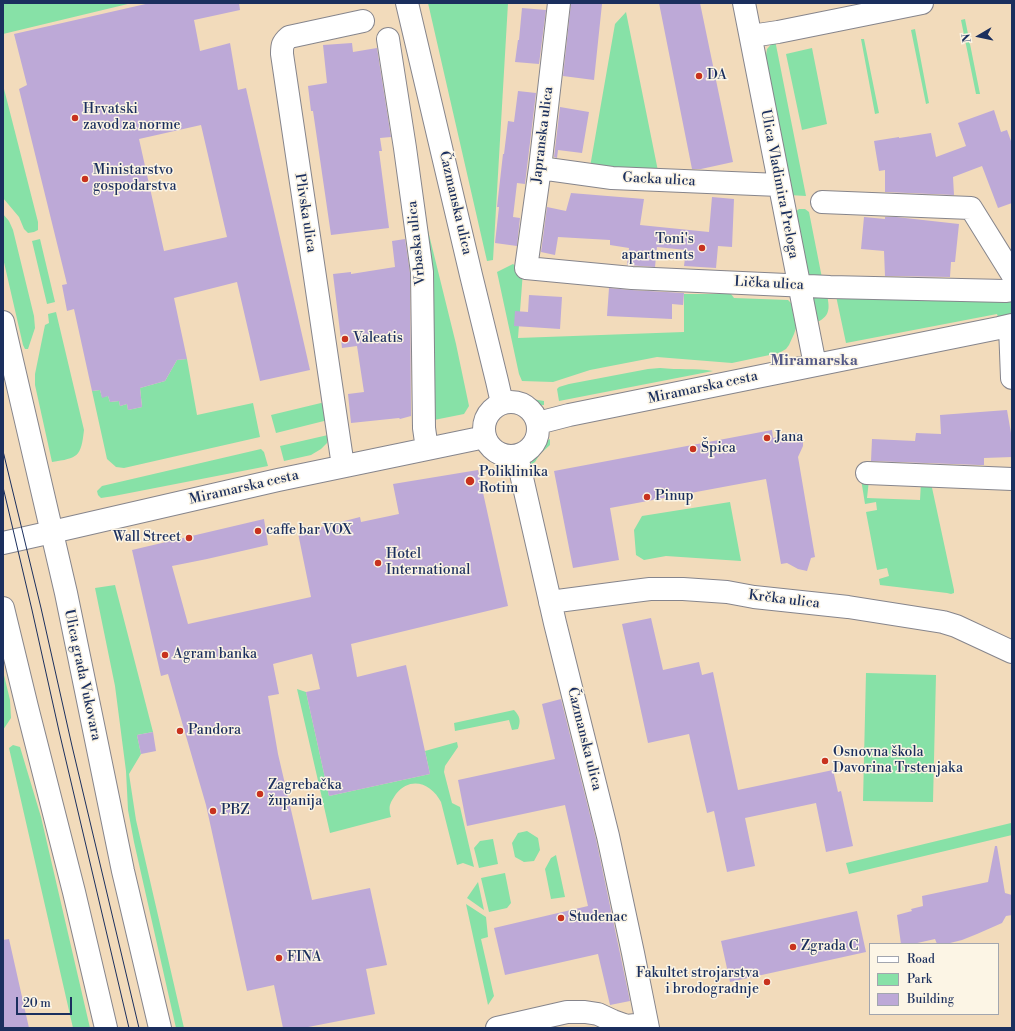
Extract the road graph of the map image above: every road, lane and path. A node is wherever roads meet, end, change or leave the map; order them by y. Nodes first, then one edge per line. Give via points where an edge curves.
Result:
1 (408, 3) edge
2 (559, 3) edge
3 (744, 3) edge
4 (922, 3) edge
5 (363, 21) dead end
6 (751, 36) junction
7 (388, 39) dead end
8 (540, 168) junction
9 (780, 185) junction
10 (822, 202) dead end
11 (526, 268) joint
12 (1012, 274) edge
13 (799, 286) junction
14 (1012, 290) edge
15 (3, 322) edge
16 (1011, 325) edge
17 (815, 365) junction
18 (1012, 378) edge
19 (502, 403) junction
20 (538, 423) junction
21 (485, 437) junction
22 (427, 449) junction
23 (517, 456) junction
24 (343, 466) junction
25 (867, 473) dead end
26 (1012, 479) edge
27 (52, 532) junction
28 (3, 543) edge
29 (550, 602) junction
30 (3, 608) edge
31 (1012, 652) edge
32 (647, 1026) edge
33 (106, 1028) edge
34 (160, 1028) edge
35 (497, 1028) edge

1 - 19 street, Čazmanska ulica
2 - 8 street, Japranska ulica
3 - 6 street, Ulica Vladimira Preloga
4 - 6 street
5 - 24 street, Plivska ulica via 289,37 284,40 282,46
6 - 9 street, Ulica Vladimira Preloga
7 - 22 street, Vrbaska ulica via 422,272 424,428
8 - 9 street, Gacka ulica via 612,178
8 - 11 street, Japranska ulica
9 - 13 street, Ulica Vladimira Preloga
10 - 12 street via 971,208
11 - 13 street, Lička ulica via 632,278
13 - 14 street, Lička ulica
13 - 17 street, Ulica Vladimira Preloga
15 - 27 street, Ulica grada Vukovara
16 - 17 street, Miramarska cesta
16 - 18 street
17 - 20 street, Miramarska cesta
19 - 20 street via 523,404 530,409
19 - 21 street via 490,411 485,419
20 - 23 street via 536,441 525,453
21 - 22 street, Miramarska cesta
21 - 23 street via 497,453
22 - 24 street, Miramarska cesta
23 - 29 street, Čazmanska ulica
24 - 27 street, Miramarska cesta
25 - 26 street
27 - 28 street, Miramarska cesta
27 - 34 street, Ulica grada Vukovara via 123,871
29 - 31 street, Krčka ulica via 650,590 727,592 943,622
29 - 32 street, Čazmanska ulica via 608,836
30 - 33 street
32 - 35 street, Čazmanska ulica via 627,1026 598,1014 567,1012

